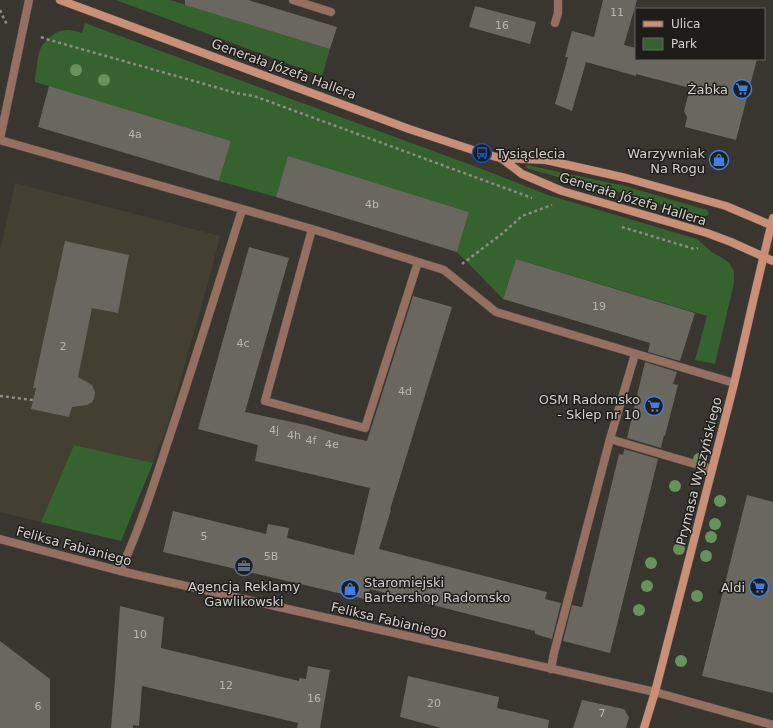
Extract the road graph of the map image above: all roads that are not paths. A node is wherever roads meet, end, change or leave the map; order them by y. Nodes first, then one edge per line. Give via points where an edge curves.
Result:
1 (29, 0) edge
2 (60, 0) edge
3 (293, 0) edge
4 (558, 0) edge
5 (331, 12) dead end
6 (555, 23) dead end
7 (0, 140) edge
8 (500, 158) junction
9 (242, 210) junction
10 (772, 223) edge
11 (312, 229) junction
12 (763, 256) junction
13 (773, 261) edge
14 (418, 262) junction
15 (635, 354) junction
16 (734, 383) junction
17 (610, 438) junction
18 (712, 469) junction
19 (0, 539) edge
20 (120, 571) junction
21 (551, 669) junction
22 (655, 692) junction
23 (773, 725) edge
24 (644, 728) edge

1 - 7 street
2 - 8 street, Generała Józefa Hallera via 409,129
3 - 5 street
4 - 6 street
7 - 9 street
8 - 10 street, Generała Józefa Hallera via 546,160 626,178 726,206
8 - 12 street, Generała Józefa Hallera via 522,174 562,192 707,233
9 - 11 street
9 - 20 street via 156,477
10 - 12 street, Prymasa Wyszyńskiego
11 - 14 street
11 - 14 street via 265,401 365,428
12 - 13 street
12 - 16 street, Prymasa Wyszyńskiego
14 - 15 street via 444,270 496,312
15 - 16 street
15 - 17 street
16 - 18 street, Prymasa Wyszyńskiego
17 - 18 street
17 - 21 street
18 - 22 street, Prymasa Wyszyńskiego
19 - 20 street, Feliksa Fabianiego
20 - 21 street, Feliksa Fabianiego
21 - 22 street, Feliksa Fabianiego
22 - 23 street, Feliksa Fabianiego
22 - 24 street, Prymasa Wyszyńskiego

